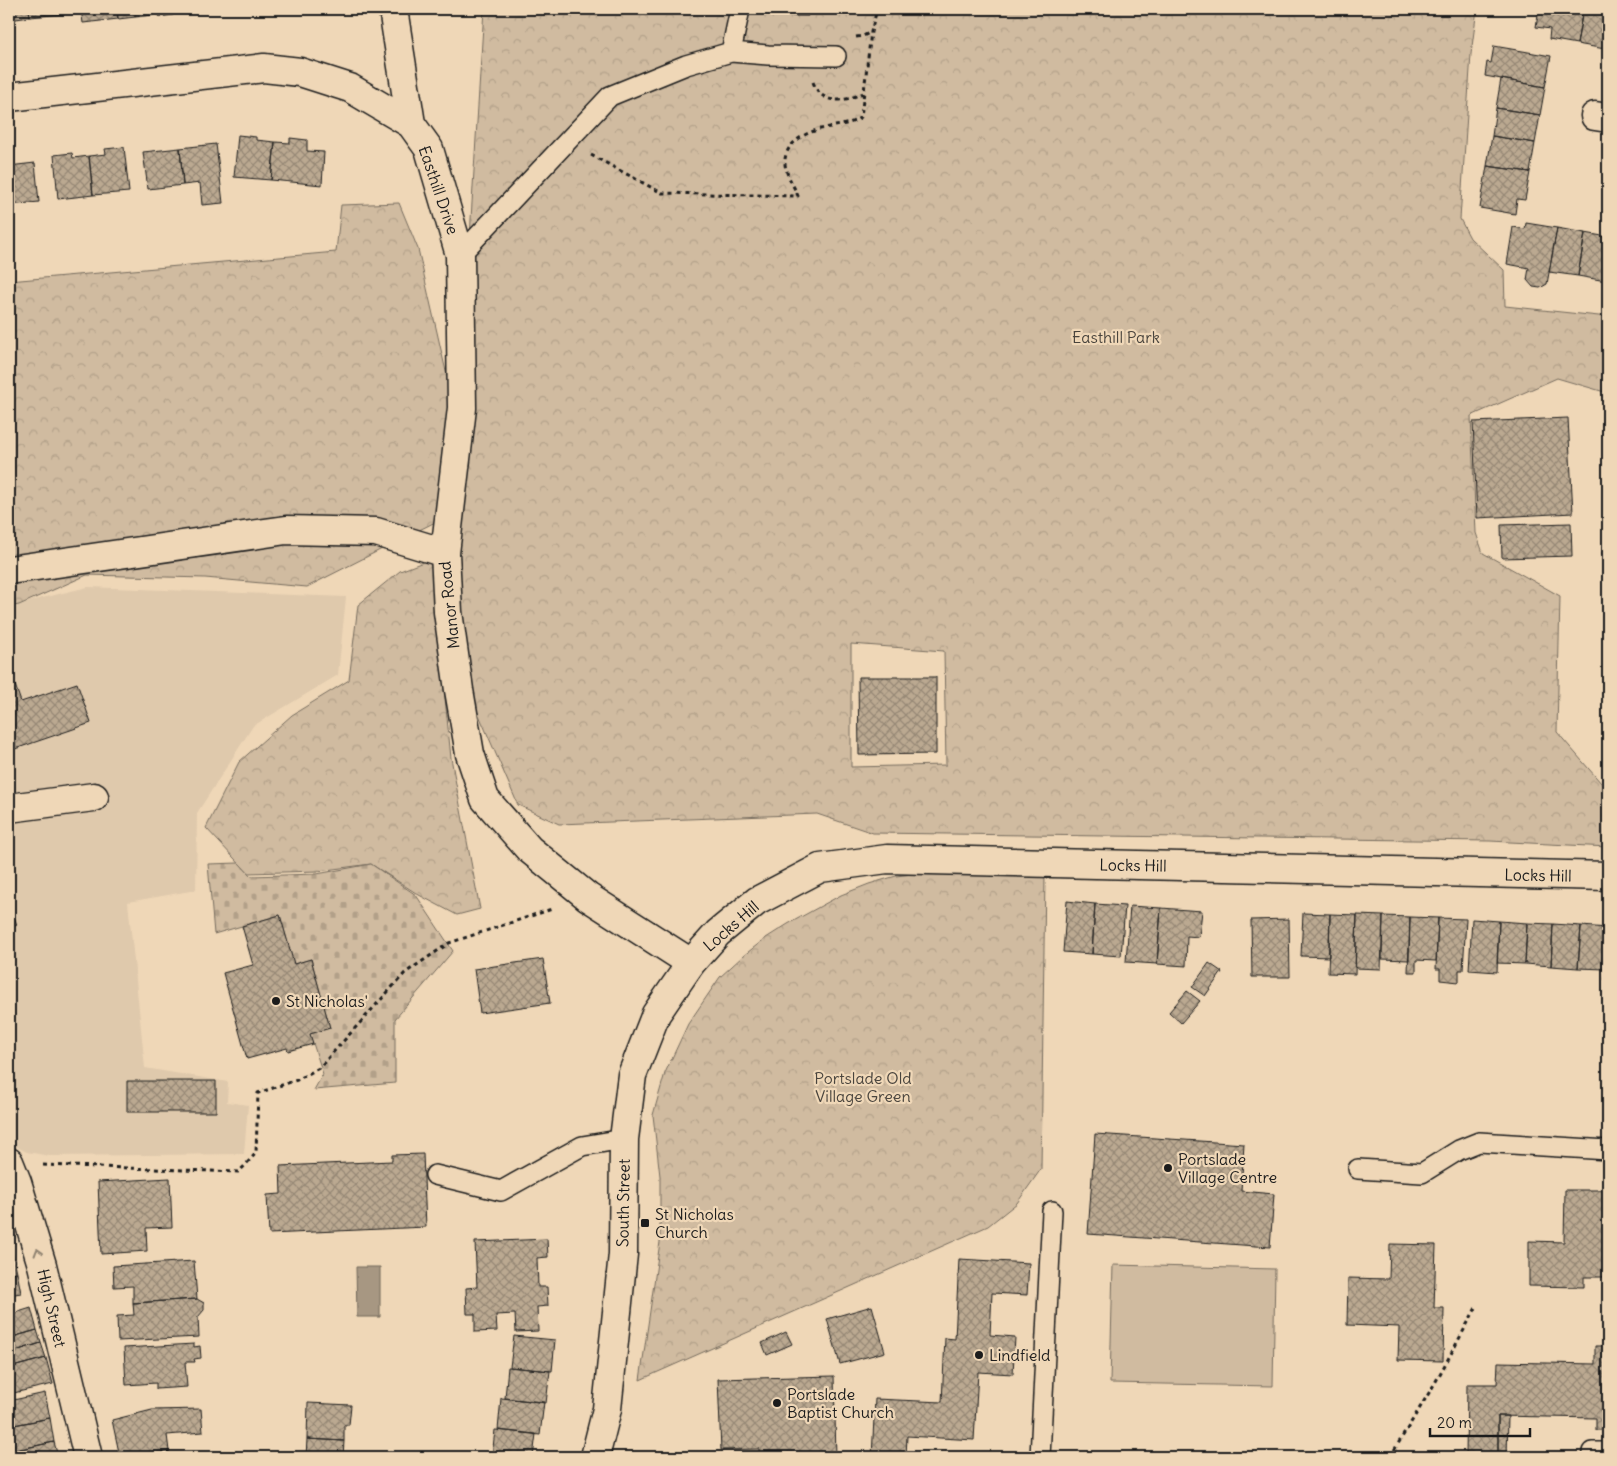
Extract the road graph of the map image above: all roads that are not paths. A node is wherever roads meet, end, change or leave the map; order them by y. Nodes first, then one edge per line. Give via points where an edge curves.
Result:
1 (393, 9) edge
2 (740, 9) edge
3 (731, 52) junction
4 (836, 56) dead end
5 (9, 97) edge
6 (411, 124) junction
7 (460, 256) junction
8 (445, 554) junction
9 (9, 570) edge
10 (94, 797) dead end
11 (9, 808) edge
12 (1608, 876) edge
13 (690, 963) junction
14 (624, 1139) junction
15 (1608, 1150) edge
16 (10, 1163) edge
17 (1358, 1169) dead end
18 (436, 1175) dead end
19 (1052, 1211) dead end
20 (88, 1457) edge
21 (595, 1457) edge
22 (1040, 1457) edge

1 - 6 street
2 - 3 lane
3 - 4 lane
3 - 7 lane via 686,65 610,96
5 - 6 street, Easthill Drive via 264,68 300,72 350,88
6 - 7 street, Easthill Drive via 428,149
7 - 8 street, Easthill Drive via 462,408
8 - 9 street, Manor Road via 376,532 286,530
8 - 13 street, Manor Road via 448,612 459,690 470,754 485,799 529,850 588,897
10 - 11 street
12 - 13 street, Locks Hill via 887,859 820,868 757,901 718,933
13 - 14 street, South Street via 656,1014 632,1075
14 - 18 lane via 582,1146 501,1191
14 - 21 street, South Street via 623,1254 608,1409
15 - 17 lane via 1479,1142 1459,1150 1422,1173
20 -> 16 street, High Street via 42,1265
19 - 22 lane

